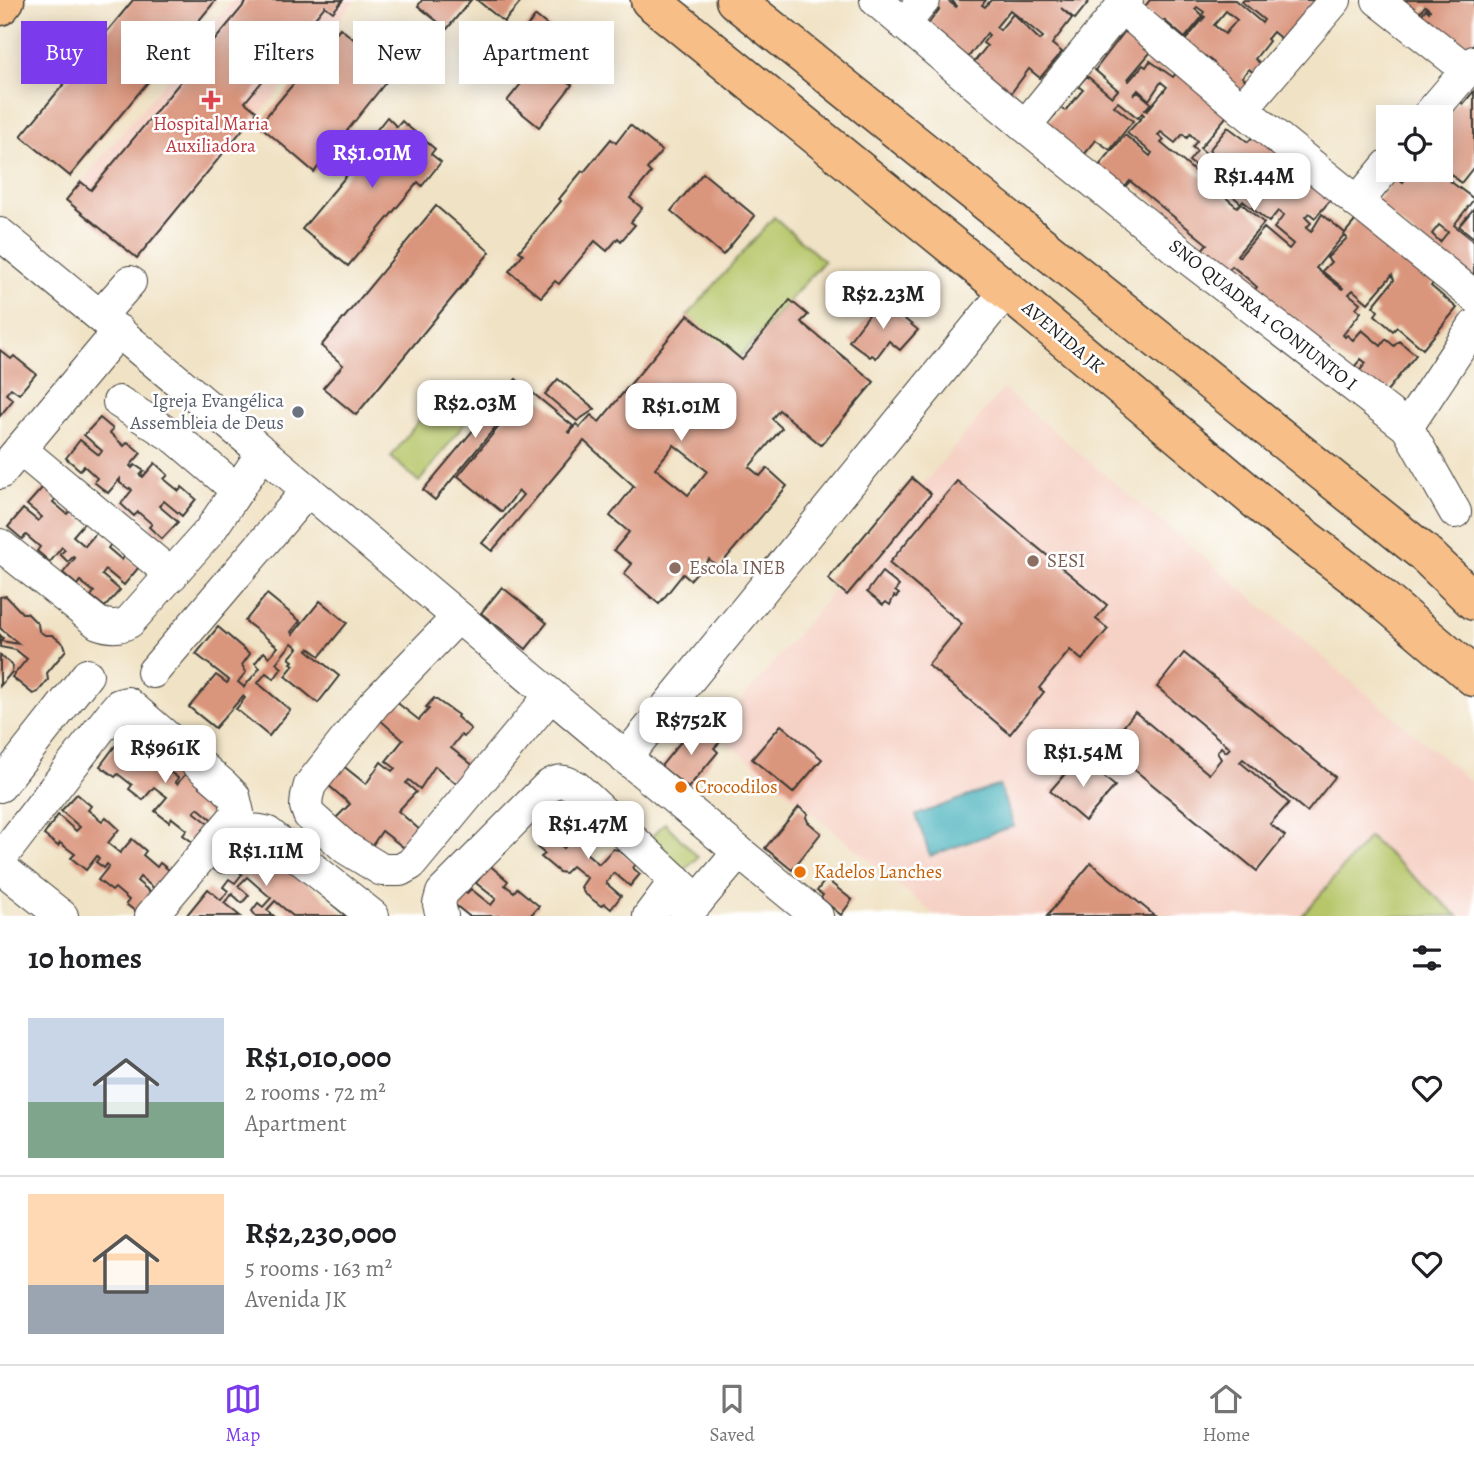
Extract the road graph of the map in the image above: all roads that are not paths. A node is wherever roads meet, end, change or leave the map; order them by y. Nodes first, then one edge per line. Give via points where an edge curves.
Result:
1 (5, 0) edge
2 (650, 0) edge
3 (719, 0) edge
4 (735, 0) edge
5 (876, 0) edge
6 (1335, 0) edge
7 (1378, 0) edge
8 (1124, 4) edge
9 (0, 6) edge
10 (914, 12) edge
11 (686, 31) junction
12 (1470, 66) edge
13 (1437, 105) edge
14 (1242, 109) junction
15 (1025, 126) junction
16 (1376, 179) edge
17 (1357, 202) junction
18 (0, 234) edge
19 (130, 282) dead end
20 (1007, 290) junction
21 (1474, 296) edge
22 (109, 323) junction
23 (1474, 326) edge
24 (119, 402) dead end
25 (1407, 427) junction
26 (262, 452) junction
27 (10, 461) edge
28 (239, 488) junction
29 (308, 490) junction
30 (1455, 512) dead end
31 (0, 545) edge
32 (172, 575) junction
33 (1474, 601) edge
34 (458, 617) junction
35 (153, 672) dead end
36 (87, 675) dead end
37 (1474, 677) edge
38 (551, 695) junction
39 (625, 758) junction
40 (0, 786) edge
41 (739, 852) junction
42 (0, 859) edge
43 (0, 867) edge
44 (686, 899) edge
45 (62, 916) edge
46 (151, 916) edge
47 (174, 916) edge
48 (373, 916) edge
49 (443, 916) edge
50 (649, 916) edge
51 (817, 916) edge

1 - 9 main road
2 - 11 main road, AVENIDA JK
3 - 11 main road via 722,15 715,27
4 - 33 main road via 1423,552
5 - 10 street, SNO QUADRA 1 CONJUNTO I
6 - 14 street
7 - 12 street
8 - 14 street
8 - 15 street
10 - 15 street, SNO QUADRA 1 CONJUNTO I
11 - 20 main road, AVENIDA JK
12 - 13 street
14 - 17 street
15 - 25 street, SNO QUADRA 1 CONJUNTO I
16 - 17 street
17 - 21 street
18 - 22 street
19 - 22 street
20 - 37 main road, AVENIDA JK
20 - 39 street
22 - 26 street
22 - 27 street
23 - 25 street
24 - 28 street via 177,439
25 - 30 street
26 - 28 street
26 - 29 street
27 - 32 street
28 - 32 street
29 - 34 street
29 - 35 street
31 - 32 street via 107,627 129,622
34 - 38 street
34 - 38 street via 374,704 310,785 309,815 346,848 382,870 400,870 411,864
36 - 40 street
38 - 39 street
39 - 41 street
41 - 44 street
41 - 51 street
42 - 46 street via 113,712 127,703 224,786 234,796 238,813
43 - 45 street
44 - 49 street via 565,780 556,781 540,794 442,893
44 - 50 street
47 - 48 street via 254,829 268,832

